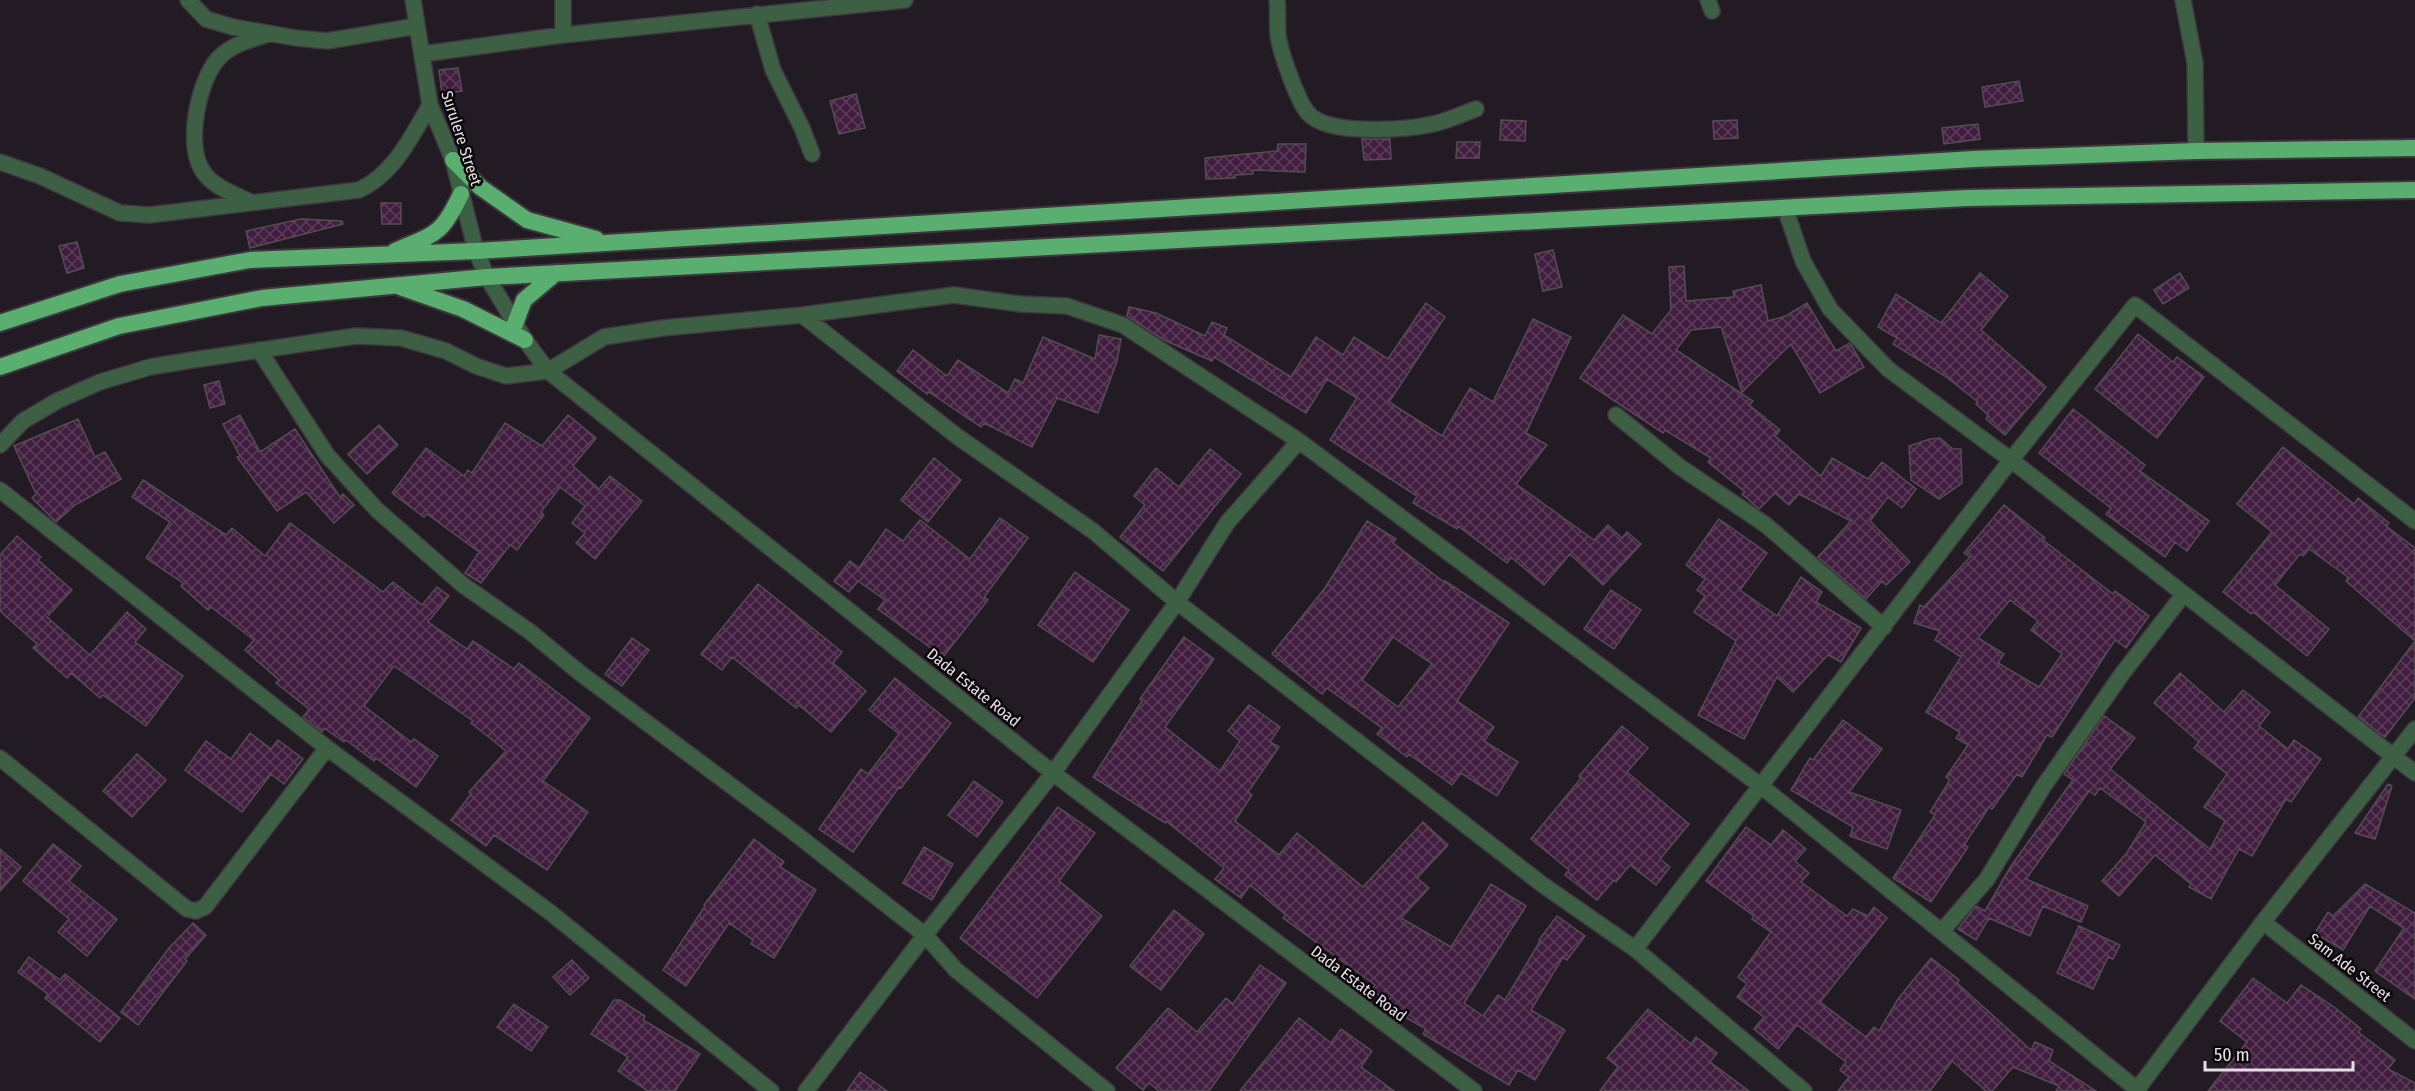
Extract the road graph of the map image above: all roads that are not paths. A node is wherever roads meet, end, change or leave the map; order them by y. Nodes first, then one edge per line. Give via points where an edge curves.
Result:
1 (188, 0) edge
2 (413, 0) edge
3 (563, 0) edge
4 (905, 0) edge
5 (1277, 0) edge
6 (2183, 0) edge
7 (757, 14) junction
8 (417, 26) junction
9 (268, 34) junction
10 (563, 35) junction
11 (422, 54) junction
12 (430, 105) junction
13 (1476, 109) dead end
14 (2415, 148) edge
15 (2196, 151) junction
16 (812, 154) dead end
17 (453, 160) junction
18 (0, 162) edge
19 (2415, 190) edge
20 (461, 194) junction
21 (251, 202) junction
22 (1785, 208) junction
23 (608, 243) junction
24 (476, 251) junction
25 (385, 255) junction
26 (556, 273) junction
27 (487, 277) junction
28 (397, 285) junction
29 (802, 315) junction
30 (0, 323) edge
31 (515, 324) junction
32 (525, 340) junction
33 (259, 350) junction
34 (0, 367) edge
35 (548, 371) junction
36 (1616, 415) dead end
37 (1299, 441) junction
38 (0, 445) edge
39 (2011, 460) junction
40 (0, 490) edge
41 (2415, 521) edge
42 (2184, 594) junction
43 (1177, 602) junction
44 (1884, 627) junction
45 (2415, 729) edge
46 (327, 748) junction
47 (2393, 756) junction
48 (0, 758) edge
49 (1053, 773) junction
50 (2415, 773) edge
51 (1761, 786) junction
52 (2263, 922) junction
53 (1942, 931) junction
54 (925, 935) junction
55 (1635, 949) junction
56 (2415, 1041) edge
57 (771, 1091) edge
58 (806, 1091) edge
59 (1107, 1091) edge
60 (1474, 1091) edge
61 (1804, 1091) edge
62 (2137, 1091) edge

1 - 9 street via 206,19
2 - 8 street, Surulere Street
3 - 10 street
4 - 7 street
5 - 13 street via 1279,40 1301,103 1319,122 1378,129 1433,124
6 - 15 street via 2194,63
7 - 10 street
7 - 16 street via 773,70
8 - 9 street via 327,41
8 - 11 street, Surulere Street
9 - 21 street via 236,44 217,60 204,83 196,119 194,144 202,170 221,189
10 - 11 street
11 - 12 street, Surulere Street
12 - 17 street, Surulere Street
12 - 21 street via 396,159 359,190
14 - 15 highway
15 - 23 highway via 1974,159
17 - 20 street, Surulere Street
17 - 23 highway via 480,187 527,220
18 - 21 street via 120,213 149,215
19 - 22 highway via 1967,198
20 - 24 street, Surulere Street
20 - 25 highway via 449,220 438,232
22 - 26 highway
22 - 39 street via 1803,261 1830,309 1888,369
23 - 24 highway
24 - 25 highway
24 - 27 street, Surulere Street
25 - 30 highway via 226,265 120,284
26 - 27 highway
26 - 31 highway via 524,300
27 - 28 highway
27 - 31 street, Dada Estate Road
28 - 32 highway via 463,309
28 - 34 highway via 262,298 119,326
29 - 35 street via 604,337
29 - 37 street via 954,296 1067,306 1123,326
29 - 43 street via 958,437 1093,531
31 - 32 street, Dada Estate Road
32 - 35 street, Dada Estate Road
33 - 35 street via 356,336 401,338 446,351 506,376
33 - 38 street via 150,367 100,382 23,421
33 - 54 street via 327,455 377,510 454,577
35 - 49 street, Dada Estate Road
36 - 44 street via 1680,467 1766,525
37 - 43 street via 1227,523
37 - 51 street
39 - 41 street via 2135,305
39 - 42 street
39 - 44 street
40 - 46 street
42 - 47 street
42 - 53 street via 2056,768 1987,879
43 - 49 street
43 - 55 street via 1543,885
44 - 51 street
45 - 47 street
46 - 48 street via 205,907 196,911 187,909
46 - 57 street via 551,913
47 - 50 street
47 - 52 street
49 - 54 street
49 - 60 street, Dada Estate Road
51 - 53 street
51 - 55 street
52 - 56 street, Sam Ade Street
52 - 62 street
53 - 62 street
54 - 58 street
54 - 59 street via 956,970
55 - 61 street

